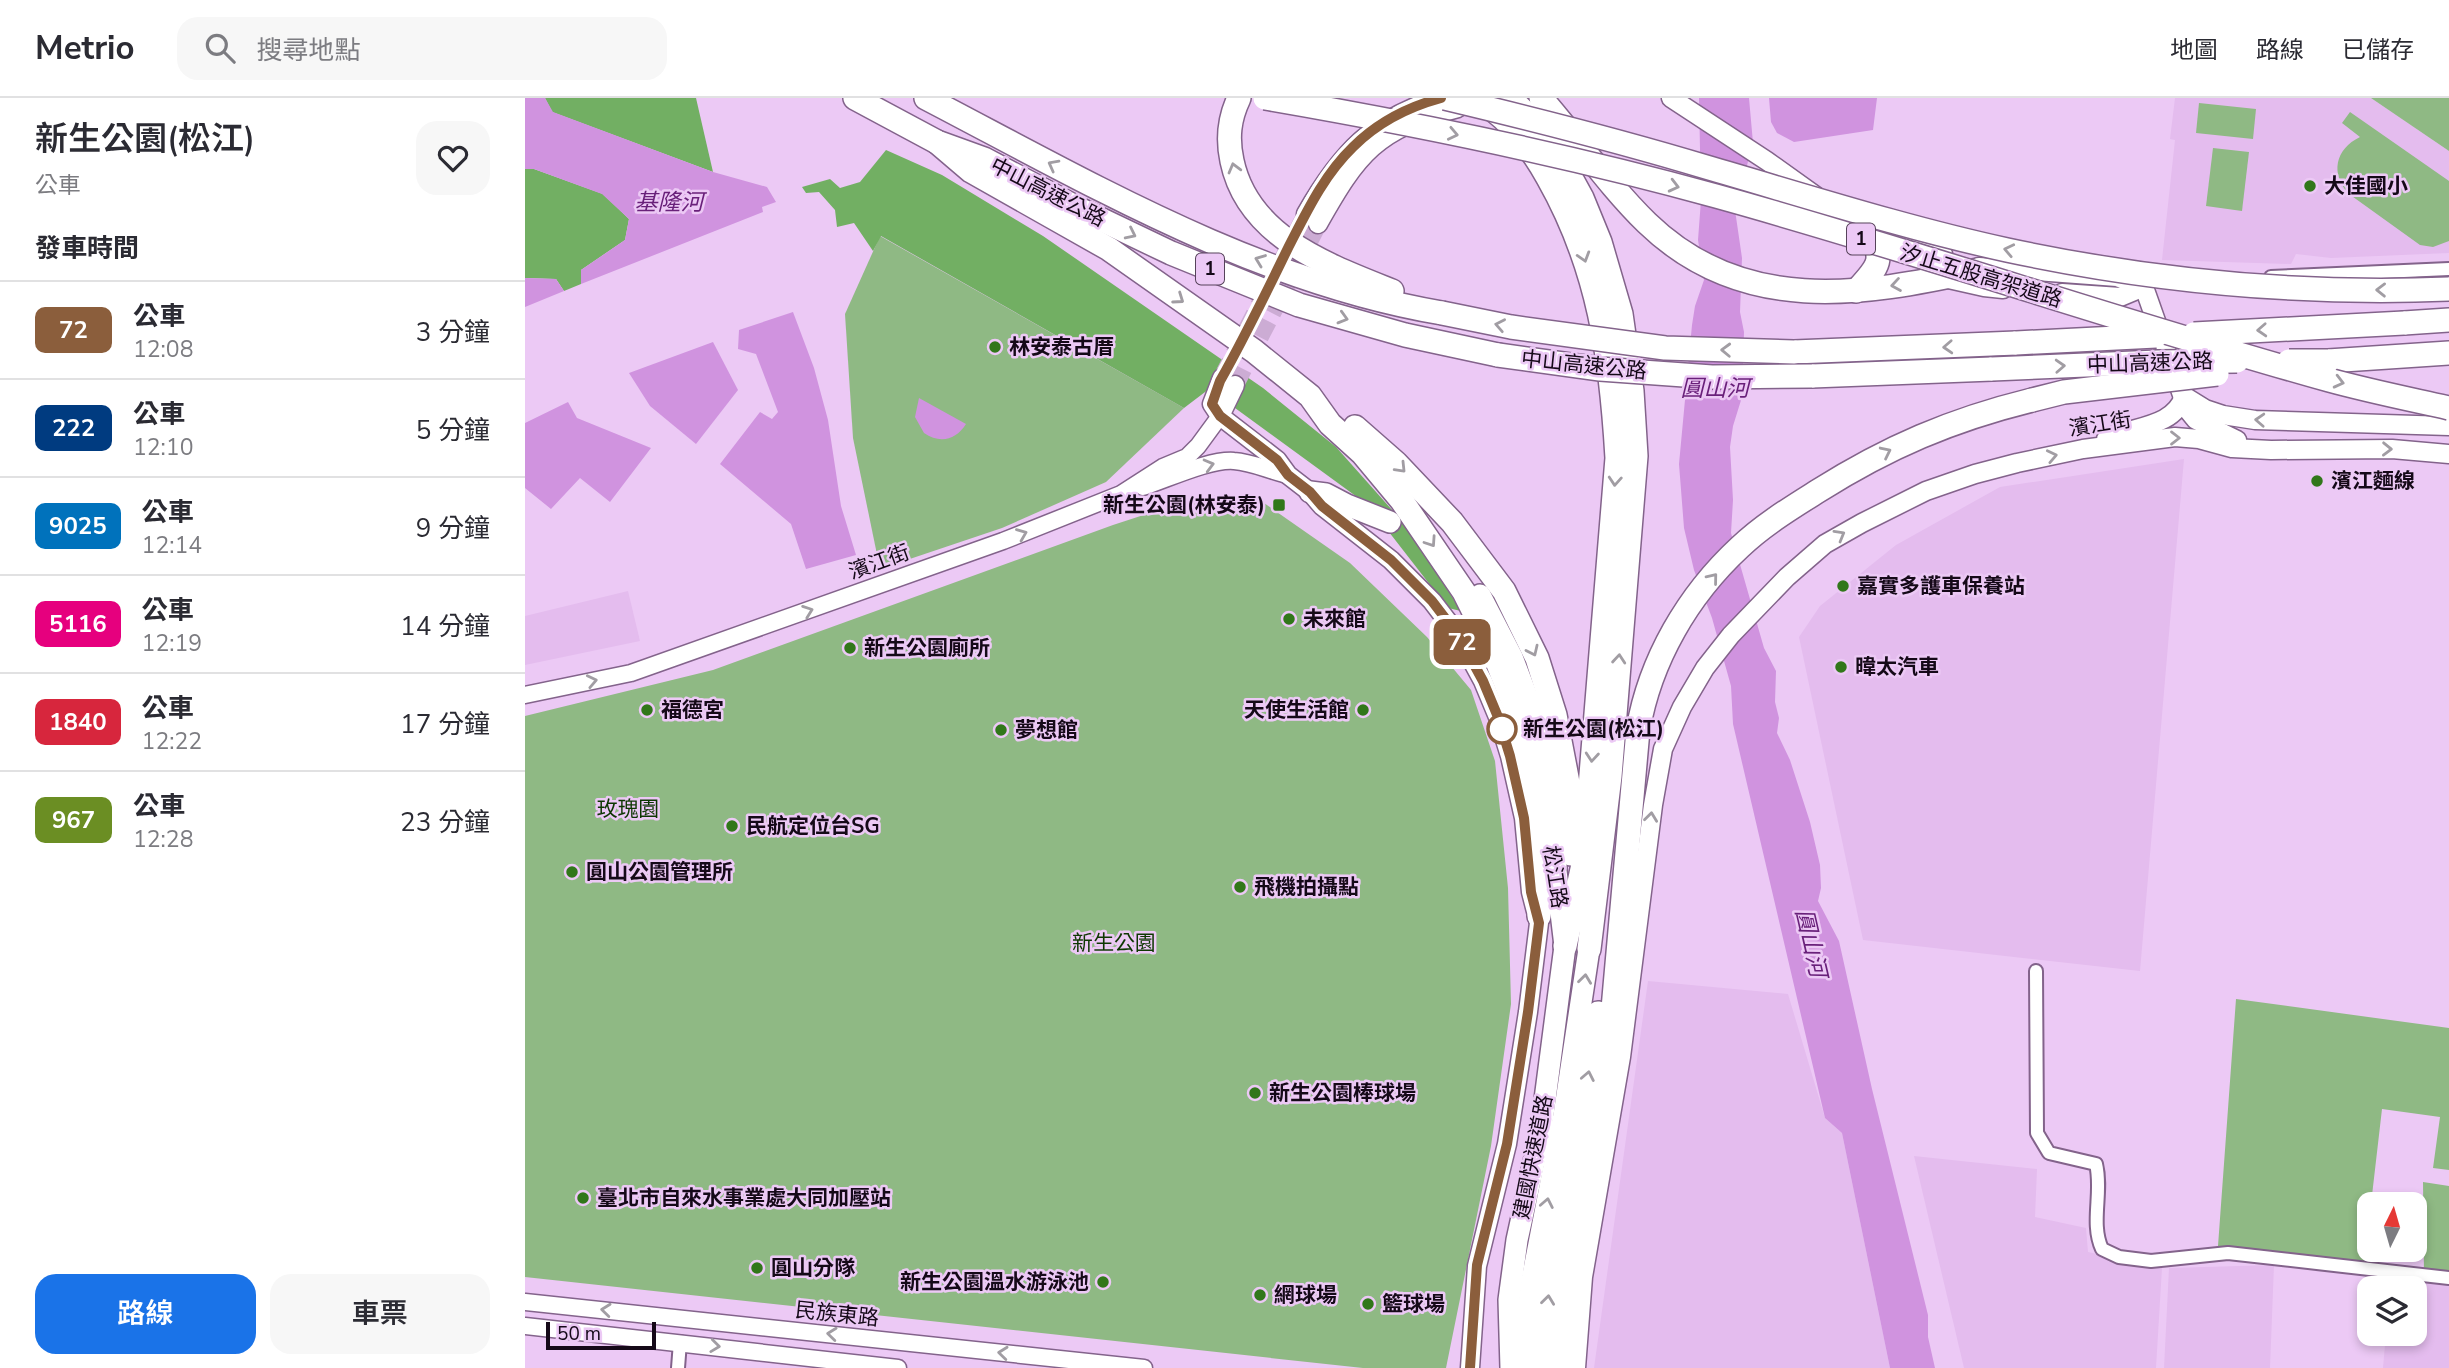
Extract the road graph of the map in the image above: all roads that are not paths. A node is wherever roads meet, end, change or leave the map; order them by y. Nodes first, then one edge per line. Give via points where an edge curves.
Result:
1 (855, 98) edge
2 (926, 98) edge
3 (1240, 98) edge
4 (1265, 98) edge
5 (1510, 98) edge
6 (1541, 98) edge
7 (1456, 100) edge
8 (1676, 101) edge
9 (937, 142) junction
10 (1816, 196) junction
11 (1312, 219) tunnel mouth
12 (1868, 232) junction
13 (1984, 268) junction
14 (2449, 269) edge
15 (1943, 277) junction
16 (2144, 287) junction
17 (2449, 289) edge
18 (1856, 291) junction
19 (1442, 313) junction
20 (2449, 320) edge
21 (2449, 353) edge
22 (2327, 361) junction
23 (1229, 381) tunnel mouth
24 (1310, 396) junction
25 (2184, 396) junction
26 (2449, 408) edge
27 (1220, 416) junction
28 (2449, 426) edge
29 (2245, 447) junction
30 (2083, 449) junction
31 (2449, 454) edge
32 (1288, 475) junction
33 (1310, 492) junction
34 (1121, 494) junction
35 (1390, 522) dead end
36 (1480, 595) dead end
37 (525, 695) edge
38 (1636, 771) junction
39 (1610, 776) junction
40 (1574, 896) junction
41 (1539, 916) junction
42 (1565, 946) junction
43 (1589, 949) joint
44 (2036, 971) dead end
45 (1626, 1006) junction
46 (2449, 1278) edge
47 (525, 1302) edge
48 (525, 1326) edge
49 (680, 1342) junction
50 (900, 1342) junction
51 (678, 1368) edge
52 (897, 1368) edge
53 (1144, 1368) edge
54 (1470, 1368) edge
55 (1511, 1368) edge
56 (1531, 1368) edge
57 (1543, 1368) edge
58 (1564, 1368) edge
59 (1576, 1368) edge

1 - 9 highway, 中山高速公路 / 1
19 -> 2 highway, 中山高速公路 / 1 via 1392,305 1316,282 1211,241 1110,195
19 -> 3 highway via 1331,267 1285,241 1254,210 1235,175 1229,144 1232,114
4 -> 26 highway, 汐止五股高架道路 / 1, bridge via 1537,151 1714,195 2306,373
39 -> 5 highway via 1636,456 1625,340 1613,285 1582,198 1547,134
6 - 18 highway via 1611,187 1680,250 1728,275 1772,287 1800,292
7 - 11 main road via 1370,148
17 -> 7 highway, 汐止五股高架道路 / 1, bridge via 2284,288 2134,273 2007,250
7 -> 40 highway via 1510,122 1536,157 1578,237 1600,311 1613,395 1617,458 1584,860
8 - 10 main road
9 -> 22 highway, 中山高速公路 / 1, bridge via 984,159 1171,253 1299,305 1498,355 1599,369 1712,377
9 -> 24 highway via 971,171 1109,249
10 - 12 main road
10 - 13 main road via 1849,207 1940,254
12 - 15 main road
12 - 18 highway via 1879,253 1878,262
13 - 15 highway
13 - 16 main road via 2117,277
14 - 16 street via 2208,279
15 - 16 main road via 1984,287 2097,296 2120,297
15 -> 18 highway
16 - 25 main road
20 -> 19 highway, 中山高速公路 / 1, bridge via 1794,352 1665,348
21 - 22 highway, 中山高速公路 / 1
38 -> 22 highway, bridge via 1642,704 1672,632 1740,547 1865,462 1927,432 1986,411 2064,392
23 - 27 main road via 1212,404
24 -> 40 highway via 1327,402 1396,463 1452,522 1504,591 1537,658 1555,715 1569,788
24 -> 41 highway via 1330,424 1402,500 1464,592 1490,644 1525,738 1539,808 1545,874
28 -> 25 main road via 2237,418 2205,409
25 - 29 main road via 2196,420 2233,436
25 - 30 main road via 2173,415
27 - 32 main road, 松江路 via 1277,460
27 - 34 street, 濱江街 via 1187,457
30 -> 29 main road, 濱江街 via 2175,438
29 -> 31 main road, 濱江街
45 -> 30 main road, 濱江街 via 1663,749 1705,668 1731,635 1825,544 1862,523 1926,491 1975,474
32 - 33 main road, 松江路
34 -> 32 street, 松江路 via 1225,461
33 - 35 highway via 1326,494
33 - 41 main road, 松江路 via 1432,601 1477,669 1510,756 1524,818 1531,892
37 -> 34 street, 濱江街 via 663,663
36 - 42 highway, 建國快速道路 via 1512,657 1537,723 1551,799
38 - 45 highway via 1636,867
38 - 58 highway via 1606,1087 1576,1239 1564,1326
39 - 43 highway
57 -> 39 highway via 1547,1304 1593,1052 1606,946
40 - 42 highway
41 - 54 main road, 松江路 via 1507,1144 1477,1265
42 - 55 highway, 建國快速道路 via 1541,1130 1509,1300
56 -> 43 highway, 建國快速道路 via 1528,1311 1532,1280 1564,1115
44 - 46 street via 2037,1133 2049,1153 2096,1164 2096,1236 2102,1249 2151,1261 2228,1253
45 - 59 main road via 1583,1277
50 -> 47 street, 民族東路
48 - 49 street
49 - 51 street
49 -> 52 street
50 - 52 street
53 -> 50 street, 民族東路

